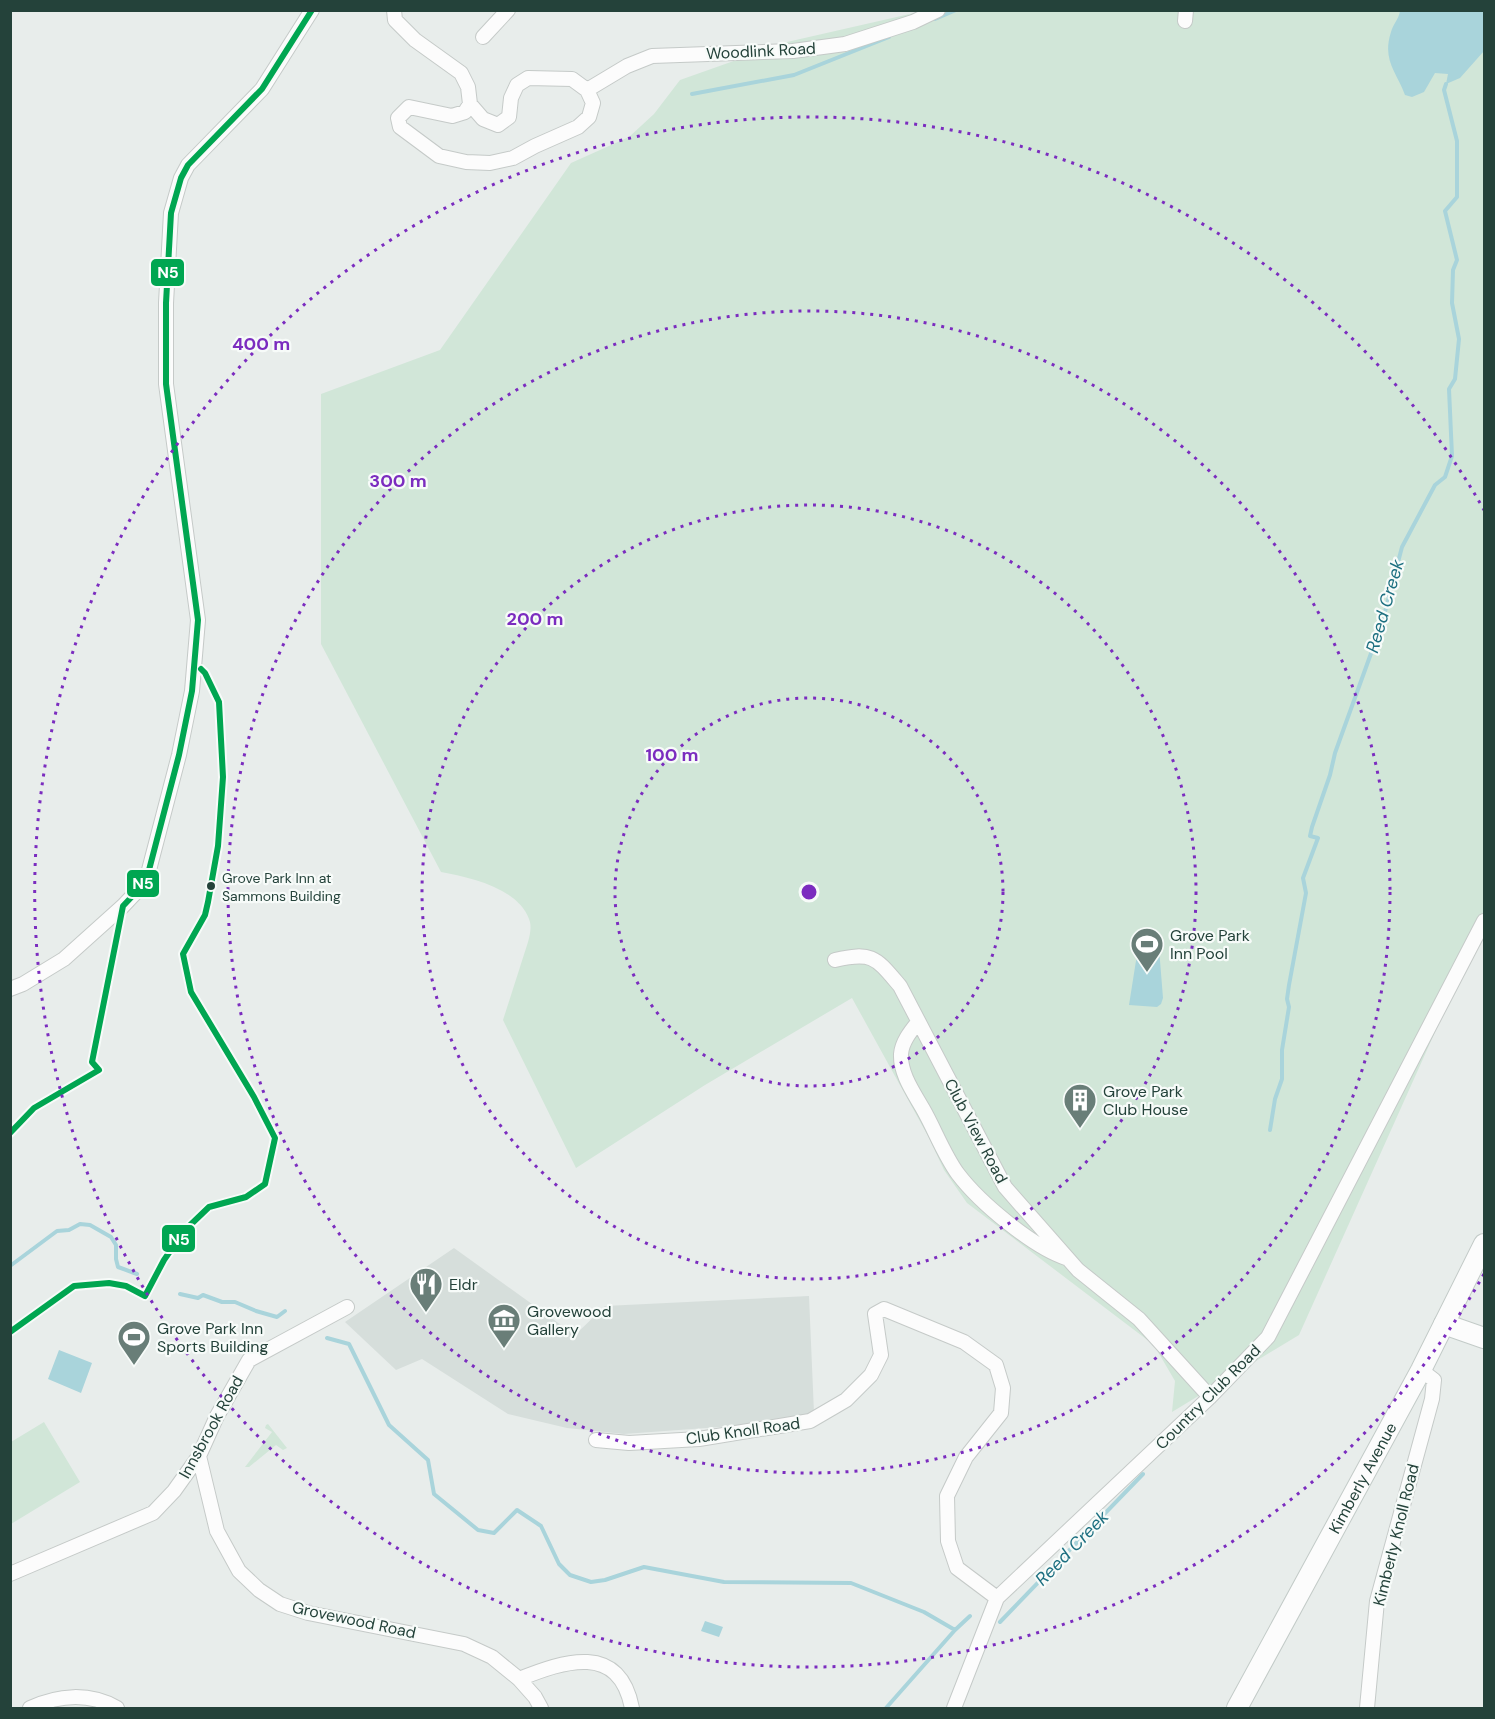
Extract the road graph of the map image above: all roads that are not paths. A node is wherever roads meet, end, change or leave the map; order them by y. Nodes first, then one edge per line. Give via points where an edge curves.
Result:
1 (312, 10) edge
2 (393, 10) edge
3 (508, 10) edge
4 (938, 10) edge
5 (483, 37) dead end
6 (587, 90) junction
7 (470, 104) junction
8 (1485, 921) edge
9 (835, 960) dead end
10 (10, 989) edge
11 (918, 1022) junction
12 (1485, 1244) edge
13 (1068, 1259) junction
14 (347, 1308) dead end
15 (1444, 1324) junction
16 (1485, 1338) edge
17 (1421, 1370) junction
18 (1210, 1397) junction
19 (596, 1440) dead end
20 (199, 1456) junction
21 (10, 1574) edge
22 (997, 1598) junction
23 (519, 1679) junction
24 (30, 1708) edge
25 (117, 1708) edge
26 (541, 1708) edge
27 (632, 1708) edge
28 (954, 1708) edge
29 (1237, 1708) edge
30 (1367, 1708) edge

1 - 10 street via 262,89 188,165 171,213 166,384 198,620 192,691 149,870 141,887 123,906 64,958
2 - 7 street via 395,20 416,40 462,73
3 - 5 street
4 - 6 street, Woodlink Road via 845,44 793,51 652,57 627,66
6 - 7 street via 572,79 528,78 517,85 509,117 498,125 483,119
6 - 7 street via 593,103 589,117 578,127 513,158 490,163 439,156 400,127 398,118 409,107 452,116 465,112
8 - 18 street, Country Club Road via 1268,1337
9 - 11 street, Club View Road via 870,957 881,964 900,986
11 - 13 street, Club View Road via 1005,1187
11 - 13 street, Club View Road via 905,1039 902,1065 958,1173 1015,1228
12 - 15 street, Kimberly Avenue
13 - 18 street, Club View Road via 1139,1319
14 - 20 street, Innsbrook Road via 249,1360
15 - 16 street
15 - 17 street, Kimberly Avenue
17 - 29 street, Kimberly Avenue
17 - 30 street, Kimberly Knoll Road via 1434,1380 1432,1399 1377,1601
18 - 22 street, Country Club Road
19 - 22 street, Club Knoll Road via 629,1443 699,1439 810,1421 846,1400 871,1375 881,1355 875,1314 884,1309 903,1315 964,1342 996,1365 1003,1388 1001,1413 966,1457 947,1496 948,1541 957,1568
20 - 21 street, Innsbrook Road via 153,1513
20 - 23 street, Grovewood Road via 217,1531 239,1571 259,1590 280,1604 308,1613 464,1644 492,1657
22 - 28 street, Country Club Road
23 - 26 street, Grovewood Road
23 - 27 street via 553,1665 584,1661 610,1668 628,1692
24 - 25 street via 50,1699 71,1697 96,1699

